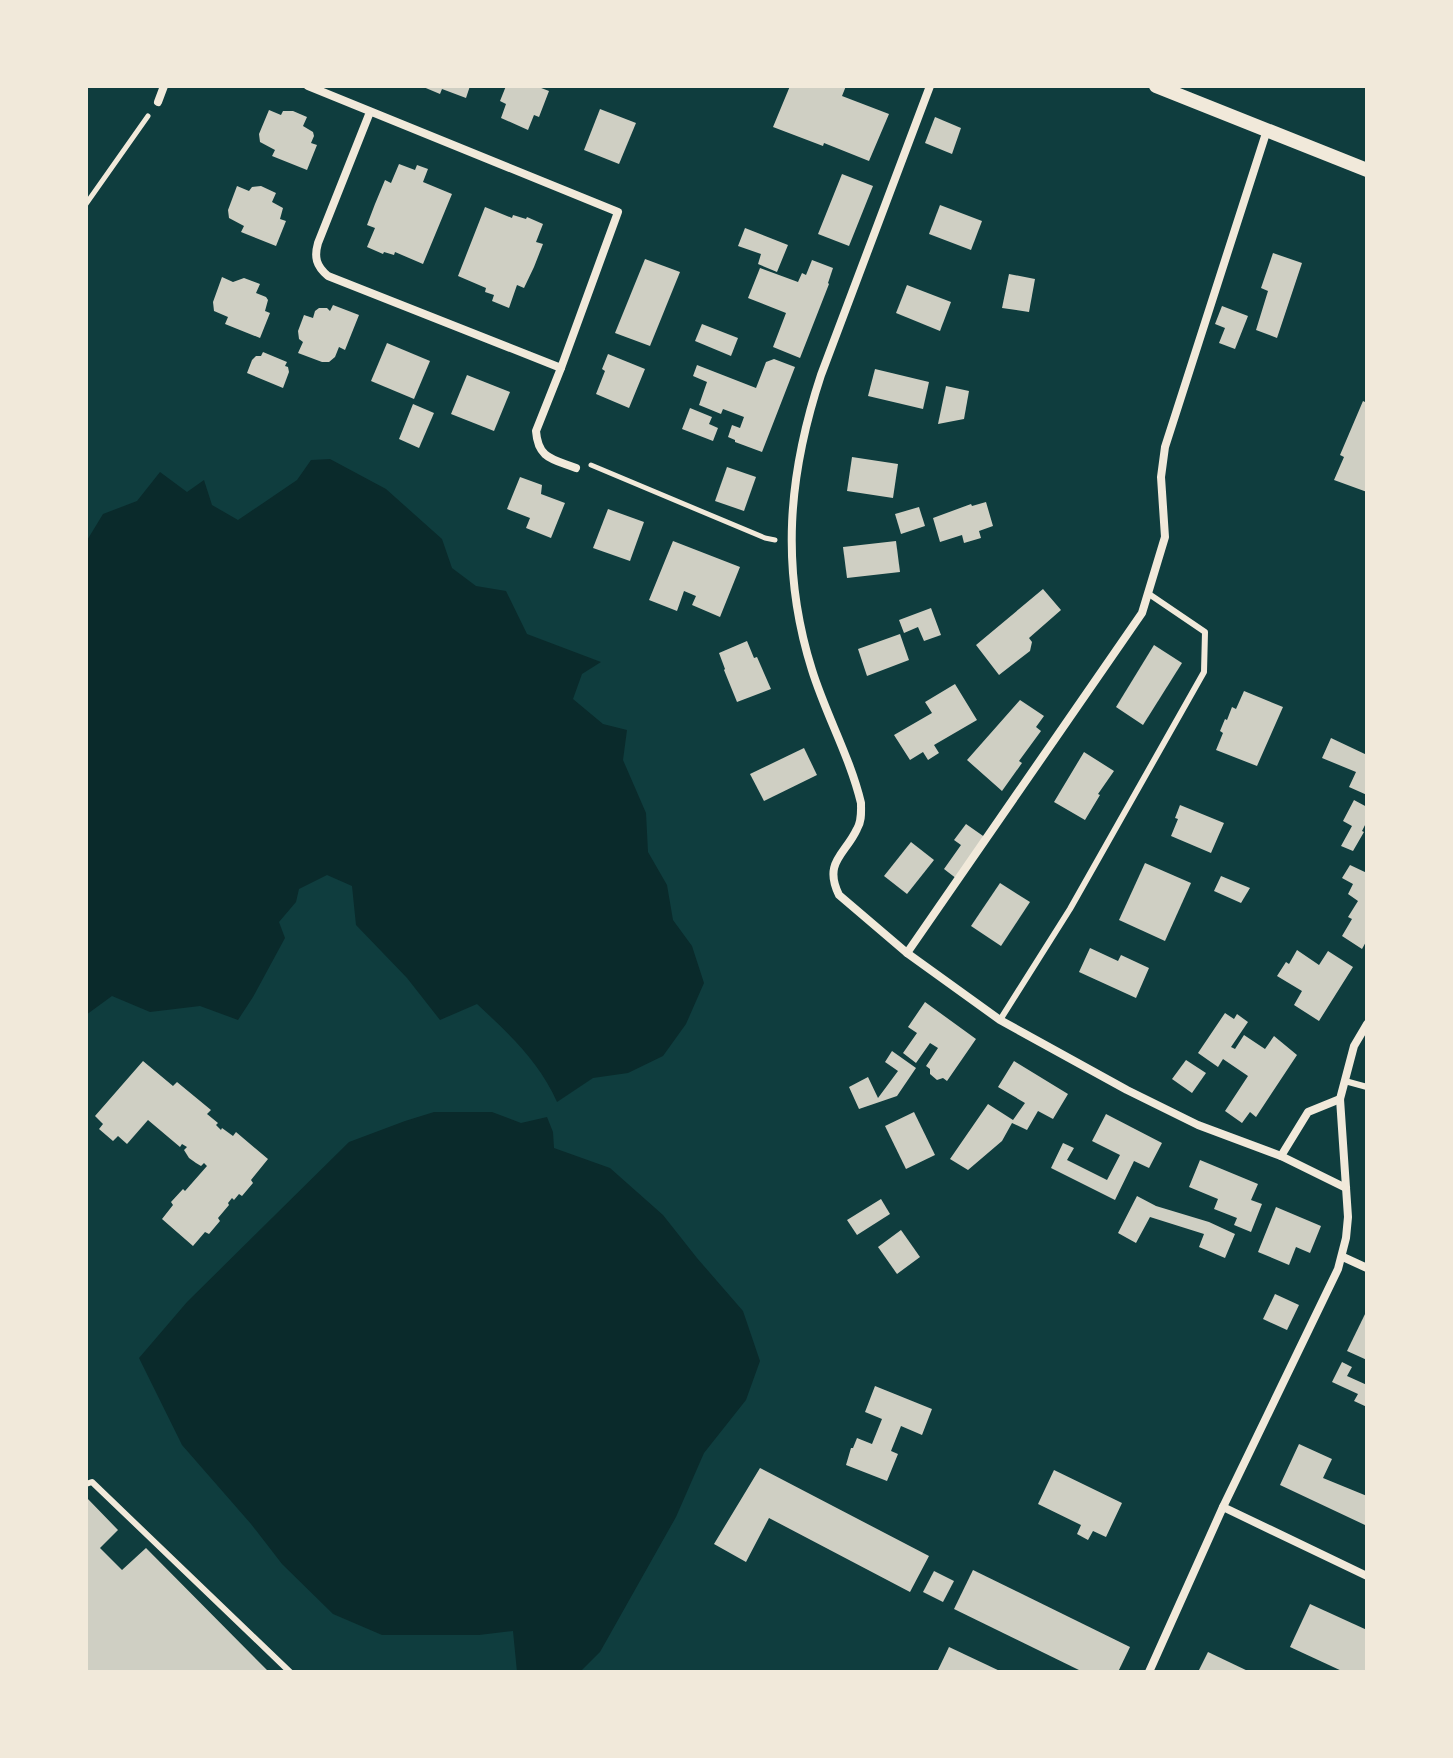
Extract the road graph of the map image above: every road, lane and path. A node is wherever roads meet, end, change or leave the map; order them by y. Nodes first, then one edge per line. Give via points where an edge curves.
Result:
1 (164, 86) edge
2 (308, 86) edge
3 (930, 86) edge
4 (1156, 86) edge
5 (158, 102) joint
6 (370, 112) junction
7 (1267, 130) junction
8 (1367, 170) edge
9 (86, 204) edge
10 (561, 368) junction
11 (576, 468) joint
12 (792, 543) junction
13 (1149, 594) junction
14 (907, 953) junction
15 (1000, 1020) junction
16 (1367, 1024) edge
17 (1345, 1081) junction
18 (1367, 1087) edge
19 (1340, 1099) junction
20 (1281, 1156) junction
21 (1346, 1188) junction
22 (1343, 1257) junction
23 (1367, 1268) edge
24 (86, 1484) edge
25 (1223, 1507) junction
26 (1367, 1576) edge
27 (290, 1672) edge
28 (1149, 1672) edge

1 - 5 street
2 - 6 street
3 - 12 street via 809,413 794,488
4 - 7 street
5 - 9 path
6 - 10 street via 315,252 320,270
6 - 10 street via 618,212
7 - 8 street
7 - 13 street via 1165,447 1165,537
10 - 11 street via 536,441 545,456
11 - 12 path via 583,462 765,538
12 - 14 street via 803,638 861,803 860,823 834,866 834,886
13 - 14 street via 1142,613
13 - 15 lane via 1205,632 1204,672 1070,909
14 - 15 street
15 - 20 street via 1198,1125
16 - 17 street via 1354,1046
17 - 18 lane
17 - 19 street
19 - 20 street via 1308,1112
19 - 21 street
20 - 21 street
21 - 22 street
22 - 23 street
22 - 25 street
24 - 27 lane via 92,1482
25 - 26 street
25 - 28 street

